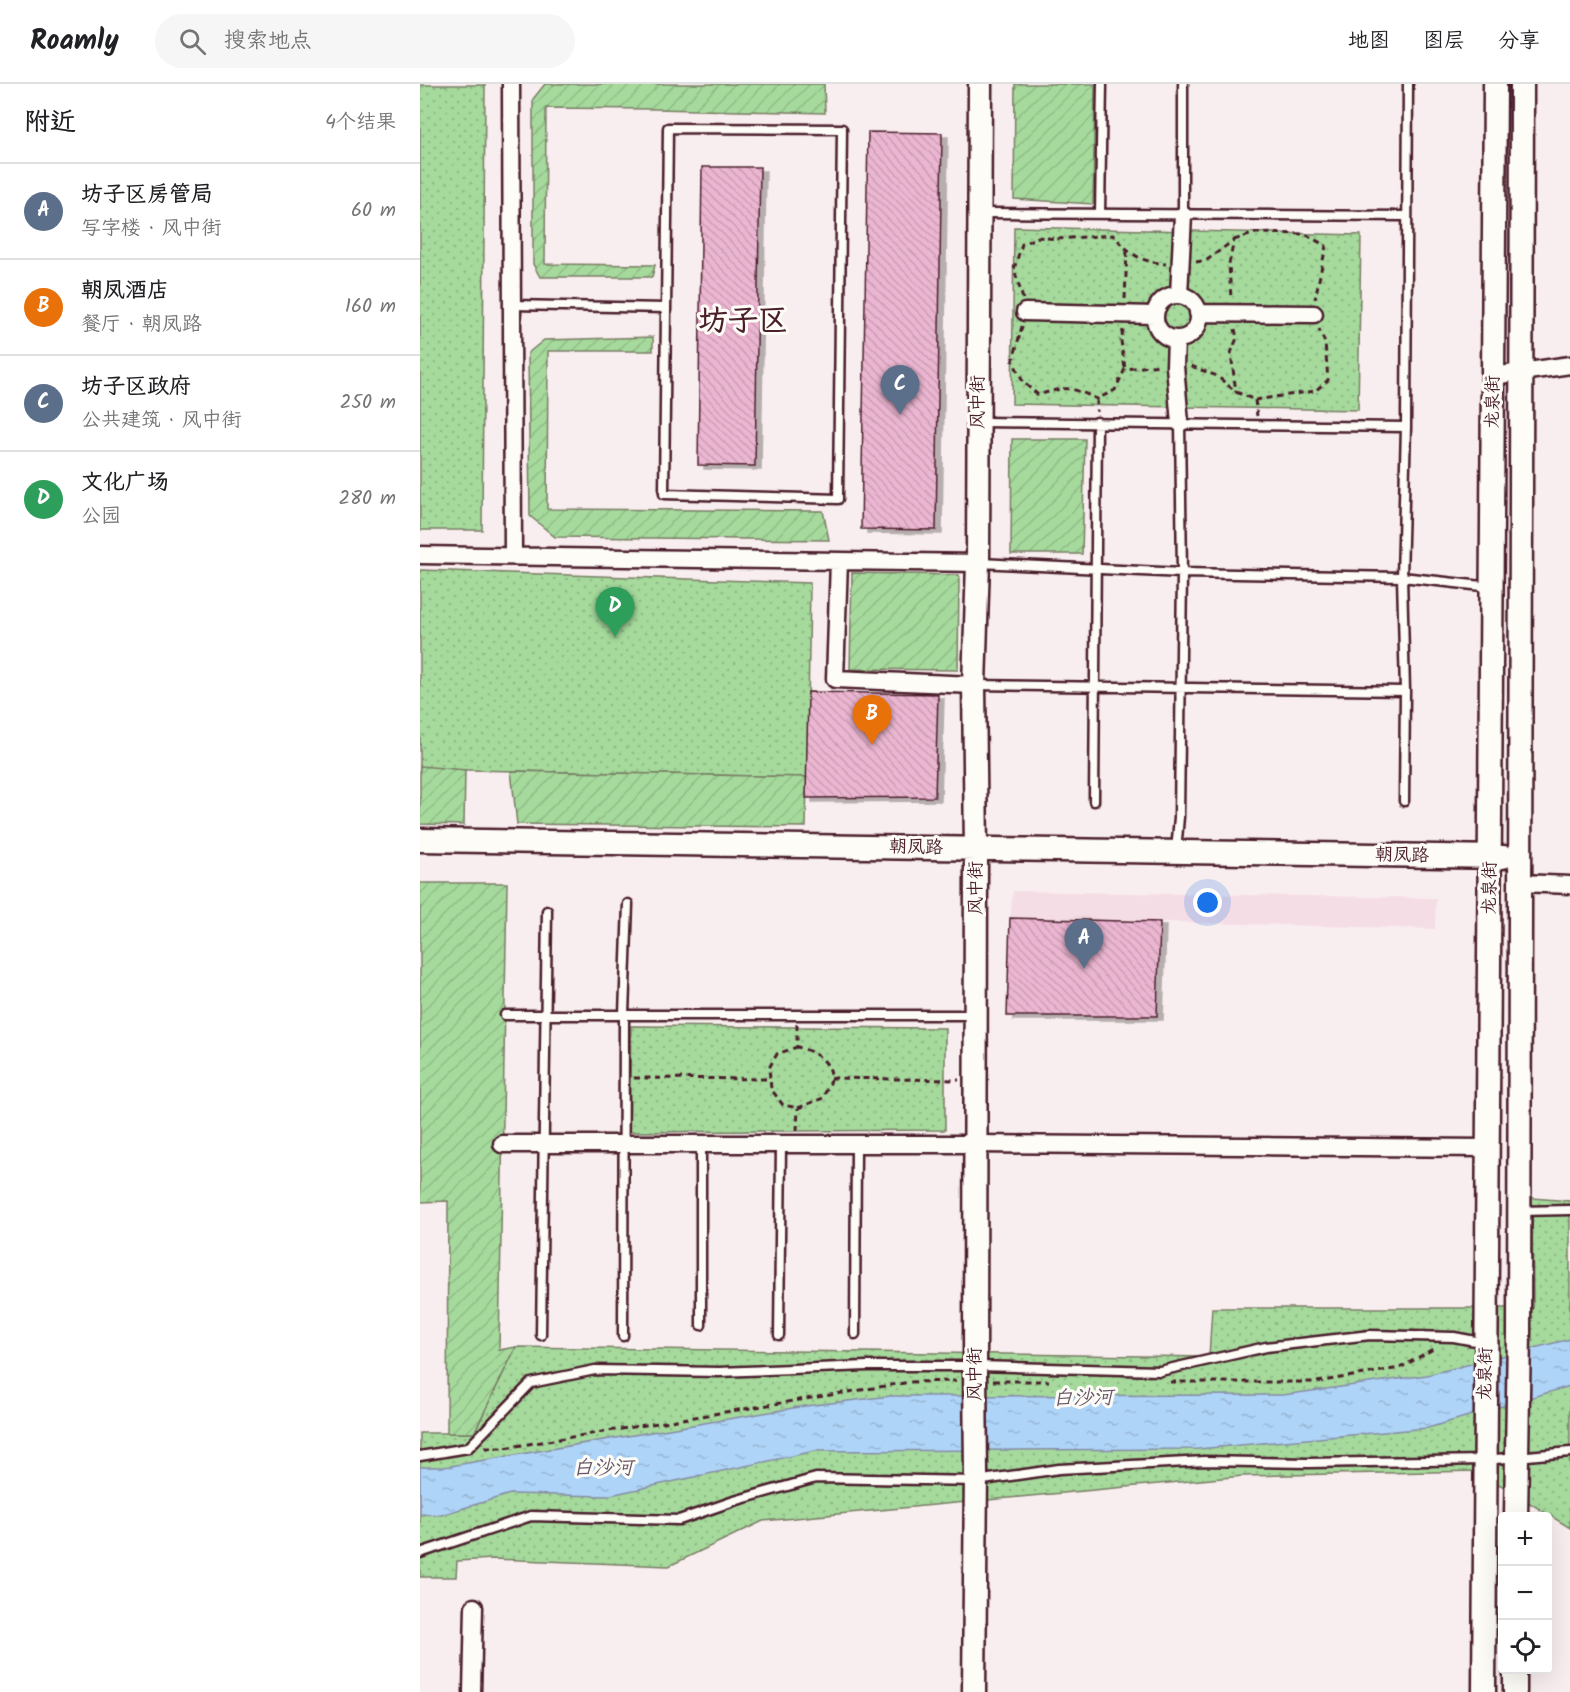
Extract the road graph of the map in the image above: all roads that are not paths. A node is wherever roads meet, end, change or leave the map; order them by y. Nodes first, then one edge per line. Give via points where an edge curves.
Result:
1 (511, 84) edge
2 (980, 84) edge
3 (1102, 84) edge
4 (1183, 84) edge
5 (1408, 84) edge
6 (1495, 84) edge
7 (1522, 84) edge
8 (979, 213) junction
9 (1100, 214) junction
10 (1183, 215) junction
11 (1407, 216) junction
12 (1179, 295) junction
13 (512, 305) junction
14 (666, 308) junction
15 (1025, 312) dead end
16 (1198, 313) junction
17 (1314, 314) dead end
18 (1155, 315) junction
19 (1176, 339) junction
20 (1570, 365) edge
21 (1521, 371) junction
22 (1493, 376) junction
23 (978, 422) junction
24 (1097, 422) junction
25 (1180, 423) junction
26 (1406, 427) junction
27 (420, 555) edge
28 (513, 556) junction
29 (839, 561) junction
30 (978, 563) junction
31 (1096, 569) junction
32 (1182, 573) junction
33 (1402, 578) junction
34 (1492, 587) junction
35 (975, 685) junction
36 (1095, 686) junction
37 (1181, 687) junction
38 (1405, 691) junction
39 (1094, 801) dead end
40 (1404, 801) dead end
41 (420, 840) edge
42 (976, 849) junction
43 (1176, 852) junction
44 (1490, 857) junction
45 (1520, 857) junction
46 (1520, 883) junction
47 (1570, 885) edge
48 (628, 904) dead end
49 (547, 911) dead end
50 (544, 1014) junction
51 (624, 1014) junction
52 (505, 1015) dead end
53 (976, 1015) junction
54 (502, 1144) dead end
55 (544, 1144) junction
56 (622, 1144) junction
57 (701, 1144) junction
58 (789, 1144) junction
59 (856, 1144) junction
60 (975, 1144) junction
61 (1488, 1148) junction
62 (1570, 1210) edge
63 (1519, 1211) junction
64 (701, 1325) dead end
65 (855, 1334) dead end
66 (541, 1335) dead end
67 (779, 1335) dead end
68 (622, 1336) dead end
69 (1487, 1345) junction
70 (975, 1369) junction
71 (1485, 1450) junction
72 (1570, 1452) edge
73 (420, 1456) edge
74 (1516, 1457) junction
75 (976, 1477) junction
76 (1516, 1512) edge
77 (420, 1553) edge
78 (474, 1607) dead end
79 (1515, 1674) edge
80 (472, 1692) edge
81 (974, 1692) edge
82 (1484, 1692) edge
83 (1515, 1692) edge

1 - 13 street
2 - 8 street, 风中街
3 - 9 lane
4 - 10 lane
5 - 11 lane
6 - 22 street, 龙泉街
7 - 21 street, 龙泉街
8 - 9 lane
8 - 23 street, 风中街
9 - 10 lane
10 - 11 lane
10 - 12 street
11 - 26 lane
12 - 16 street via 1192,301
12 - 18 street via 1161,302
13 - 14 lane
13 - 28 street
14 - 14 lane via 664,494 838,499 842,129 668,128
15 - 18 street
16 - 17 street
16 - 19 street via 1193,331
18 - 19 street via 1163,334
19 - 25 street
20 - 21 street
21 - 22 street
21 - 45 street, 龙泉街
22 - 34 street, 龙泉街
23 - 24 lane
23 - 30 street, 风中街
24 - 25 lane
24 - 31 lane
25 - 26 lane
25 - 32 lane
26 - 33 lane
27 - 28 street
28 - 29 street
29 - 30 street
29 - 35 street via 835,679
30 - 31 lane
30 - 35 street, 风中街
31 - 32 lane
31 - 36 lane
32 - 33 lane
32 - 37 lane
33 - 34 lane
33 - 38 lane
34 - 44 street, 龙泉街
35 - 36 lane
35 - 42 street, 风中街
36 - 37 lane
36 - 39 lane
37 - 38 lane
37 - 43 lane
38 - 40 lane
41 - 42 street, 朝凤路
42 - 43 street, 朝凤路
42 - 53 street, 风中街
43 - 44 street, 朝凤路
44 - 45 street, 朝凤路
44 - 61 street, 龙泉街
45 - 46 street, 龙泉街
46 - 47 street
46 - 63 street, 龙泉街
48 - 51 lane
49 - 50 lane
50 - 51 lane
50 - 52 lane
50 - 55 lane
51 - 53 lane
51 - 56 lane
53 - 60 street, 风中街
54 - 55 street
55 - 56 street
55 - 66 lane
56 - 57 street
56 - 68 lane
57 - 58 street
57 - 64 lane
58 - 59 street
58 - 67 lane
59 - 60 street
59 - 65 lane
60 - 61 street
60 - 70 street, 风中街
61 - 69 street, 龙泉街
62 - 63 lane
63 - 74 street, 龙泉街
69 - 70 lane via 1454,1337 1370,1335 1266,1347 1160,1371
69 - 71 street, 龙泉街
70 - 73 lane via 867,1366 718,1372 595,1370 531,1383 468,1448
70 - 75 street, 风中街, bridge
71 - 74 lane
71 - 75 lane via 1308,1463 1205,1461
71 - 82 street, 龙泉街
72 - 74 lane
74 - 76 street, 龙泉街
75 - 77 lane via 816,1478 679,1520 531,1516
75 - 81 street, 风中街
78 - 80 street
79 - 83 street

